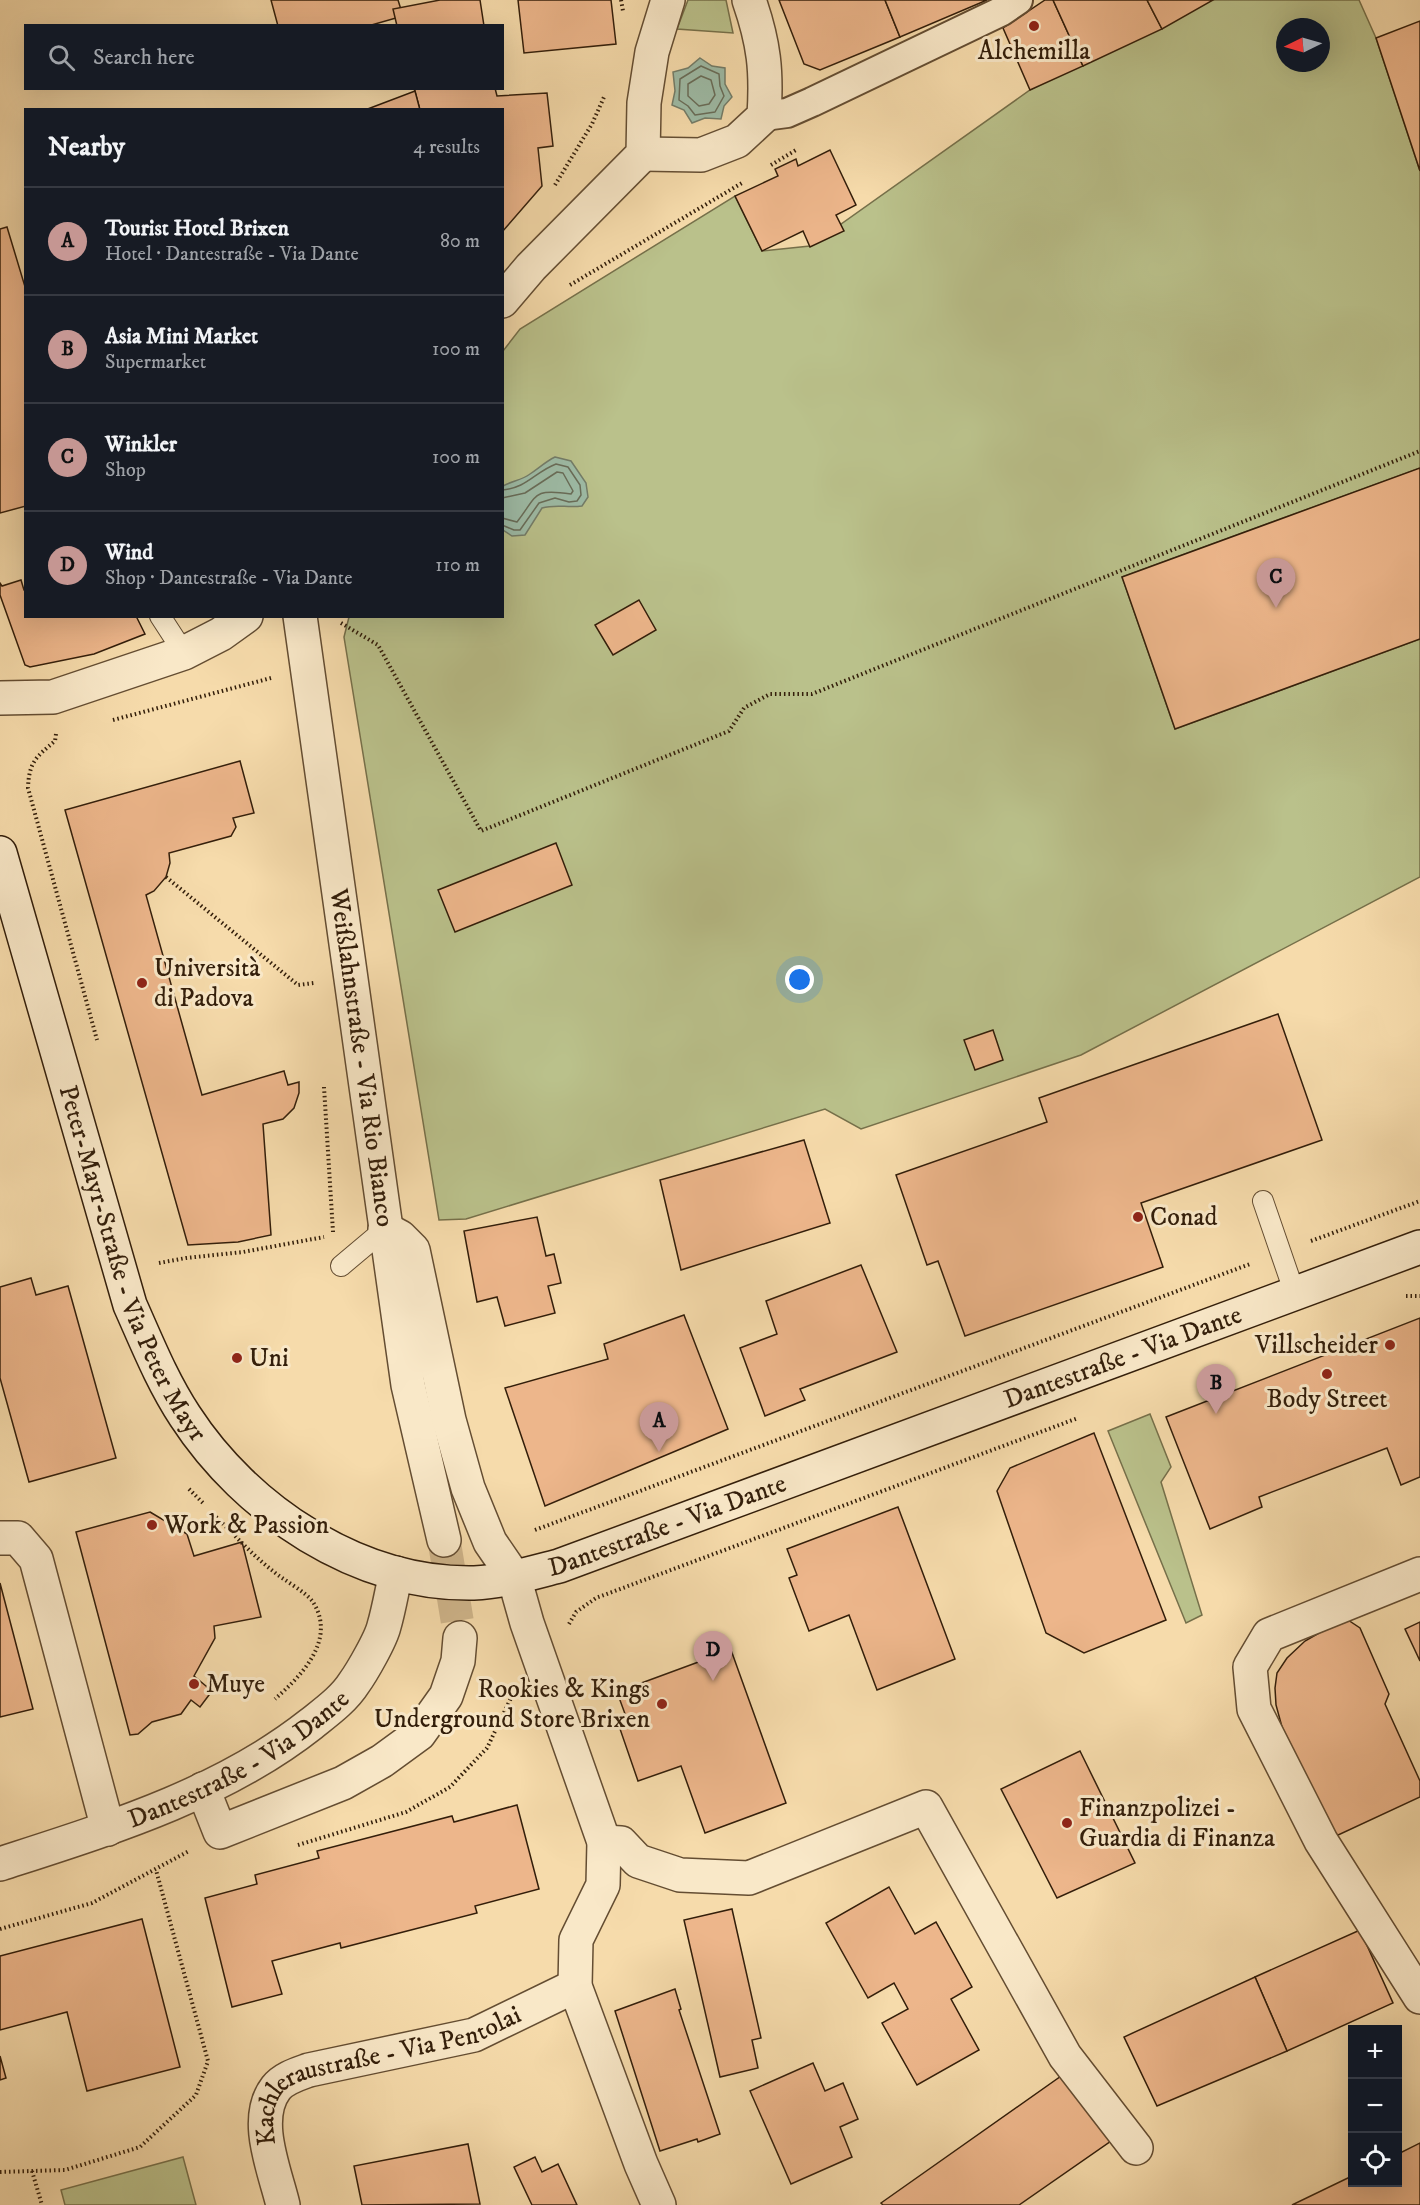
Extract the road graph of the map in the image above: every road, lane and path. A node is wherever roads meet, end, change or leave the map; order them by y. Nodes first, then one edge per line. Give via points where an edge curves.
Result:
1 (621, 0) edge
2 (668, 0) edge
3 (749, 0) edge
4 (1018, 0) edge
5 (624, 20) dead end
6 (607, 92) dead end
7 (812, 102) junction
8 (765, 116) junction
9 (643, 154) junction
10 (769, 167) dead end
11 (749, 178) dead end
12 (551, 191) dead end
13 (561, 291) dead end
14 (504, 299) edge
15 (1420, 451) edge
16 (160, 618) edge
17 (243, 618) edge
18 (300, 618) edge
19 (334, 621) dead end
20 (184, 653) junction
21 (276, 677) dead end
22 (0, 698) edge
23 (104, 723) dead end
24 (57, 729) dead end
25 (0, 853) edge
26 (166, 877) dead end
27 (318, 982) dead end
28 (98, 1044) dead end
29 (1263, 1201) dead end
30 (1420, 1201) edge
31 (385, 1229) junction
32 (334, 1235) dead end
33 (1420, 1247) edge
34 (156, 1251) dead end
35 (1281, 1252) junction
36 (159, 1263) junction
37 (341, 1266) dead end
38 (162, 1273) dead end
39 (1295, 1294) junction
40 (1420, 1296) edge
41 (1396, 1299) dead end
42 (1085, 1415) dead end
43 (0, 1538) edge
44 (444, 1540) tunnel mouth
45 (490, 1542) junction
46 (396, 1573) junction
47 (1420, 1574) edge
48 (514, 1577) junction
49 (567, 1630) dead end
50 (460, 1638) tunnel mouth
51 (203, 1790) junction
52 (108, 1829) junction
53 (604, 1842) junction
54 (0, 1864) edge
55 (0, 1929) edge
56 (575, 1986) junction
57 (1420, 1997) edge
58 (1136, 2148) dead end
59 (32, 2171) junction
60 (0, 2172) edge
61 (42, 2205) edge
62 (283, 2205) edge
63 (659, 2205) edge

1 - 5 path
2 - 9 street via 652,52 644,103
3 - 8 street via 759,27 767,76
4 - 7 street
6 - 12 path
7 - 8 street via 787,113
7 - 10 path via 807,144
8 - 9 street via 737,141 701,155
9 - 14 street
11 - 13 path
15 - 19 path via 812,694 770,694 744,708 729,731 481,831 378,645
16 - 20 lane
17 - 20 street
18 - 31 street, Weißlahnstraße - Via Rio Bianco
20 - 22 street via 53,697
21 - 23 path
24 - 28 path via 55,741 29,769 28,788
25 - 46 street, Peter-Mayr-Straße - Via Peter Mayr via 130,1305 159,1371 185,1416 240,1482 314,1538 356,1560
26 - 27 path via 298,985
29 - 35 lane
30 - 35 path
31 - 37 lane
31 - 44 street via 408,1385
31 - 45 street, Weißlahnstraße - Via Rio Bianco via 413,1250 452,1431 468,1488
32 - 36 path
33 - 39 street, Dantestraße - Via Dante
34 - 36 path
35 - 39 lane
35 - 45 path via 523,1534
36 - 38 path
39 - 48 street, Dantestraße - Via Dante via 606,1550
40 - 41 path
42 - 49 path via 596,1598 576,1612
43 - 52 street via 18,1538 36,1559
45 - 48 street, Weißlahnstraße - Via Rio Bianco
46 - 48 street, Dantestraße - Via Dante via 475,1583
46 - 51 street, Dantestraße - Via Dante via 384,1628 354,1684 294,1738
47 - 57 street via 1269,1635 1250,1667 1254,1709 1316,1830
48 - 53 street, Weißlahnstraße - Via Rio Bianco via 526,1623
50 - 51 street via 458,1661 446,1696 418,1734 382,1761 343,1783 220,1832
51 - 52 street, Dantestraße - Via Dante
52 - 54 street, Dantestraße - Via Dante
53 - 56 street via 603,1886 576,1940
53 - 58 street via 621,1842 638,1861 680,1875 749,1878 926,1807 1065,2056
55 - 59 path via 92,1903 156,1870 208,2061 196,2095 140,2147 65,2170
56 - 62 street, Kachleraustraße - Via Pentolai via 474,2035 290,2077 272,2097 264,2133
56 - 63 street
59 - 60 path
59 - 61 path

